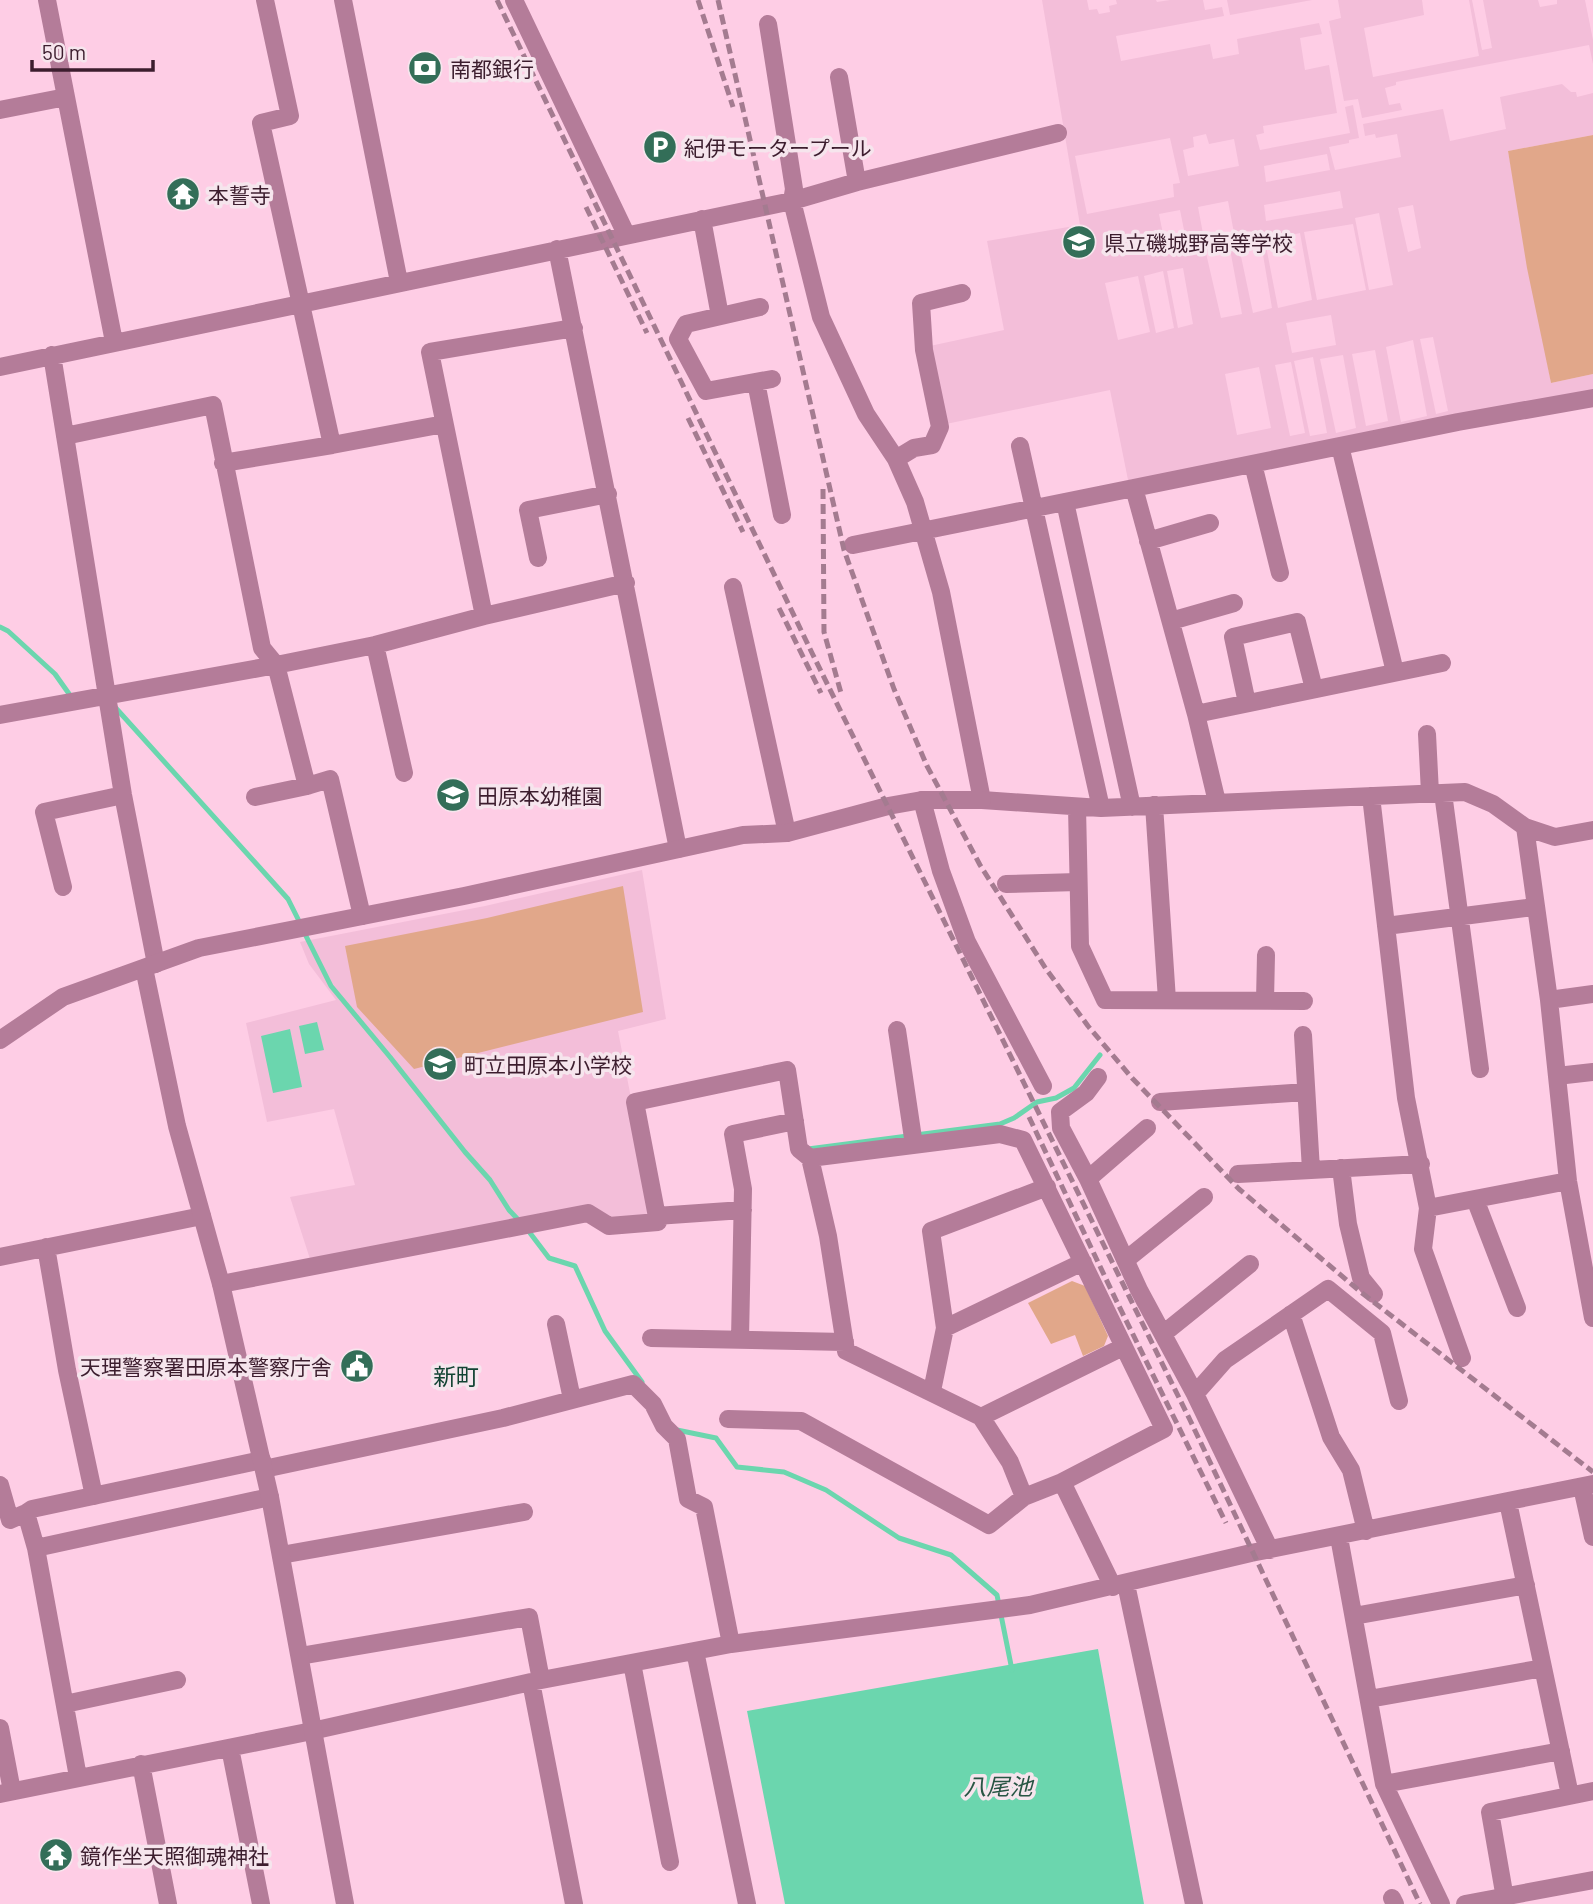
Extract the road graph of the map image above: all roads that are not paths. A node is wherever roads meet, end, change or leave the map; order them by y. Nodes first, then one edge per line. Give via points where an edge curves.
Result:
1 (47, 0) edge
2 (265, 0) edge
3 (343, 0) edge
4 (514, 0) edge
5 (768, 24) dead end
6 (839, 77) dead end
7 (66, 96) junction
8 (0, 110) edge
9 (1058, 133) dead end
10 (857, 182) junction
11 (792, 201) junction
12 (702, 219) junction
13 (626, 234) junction
14 (557, 249) junction
15 (399, 282) junction
16 (962, 293) dead end
17 (303, 304) junction
18 (760, 307) dead end
19 (720, 316) junction
20 (574, 328) junction
21 (114, 342) junction
22 (52, 355) junction
23 (0, 367) edge
24 (1593, 398) edge
25 (444, 424) junction
26 (65, 436) junction
27 (332, 445) junction
28 (1020, 446) dead end
29 (1340, 446) junction
30 (896, 459) junction
31 (223, 463) junction
32 (1252, 464) junction
33 (1134, 488) junction
34 (608, 494) junction
35 (1065, 502) junction
36 (1035, 508) junction
37 (782, 515) dead end
38 (1210, 523) dead end
39 (924, 531) junction
40 (1148, 541) junction
41 (853, 545) dead end
42 (538, 558) dead end
43 (1280, 573) dead end
44 (626, 583) junction
45 (733, 587) dead end
46 (1234, 603) dead end
47 (484, 616) junction
48 (1171, 621) junction
49 (375, 645) junction
50 (1441, 663) dead end
51 (276, 665) junction
52 (1395, 671) junction
53 (1314, 689) junction
54 (107, 702) junction
55 (1247, 703) junction
56 (1196, 714) junction
57 (0, 716) edge
58 (1427, 734) dead end
59 (404, 773) dead end
60 (307, 786) junction
61 (1436, 793) junction
62 (123, 795) junction
63 (1371, 796) junction
64 (256, 797) dead end
65 (922, 800) junction
66 (982, 800) junction
67 (1217, 802) junction
68 (1154, 805) junction
69 (1077, 807) junction
70 (1132, 807) junction
71 (1101, 808) junction
72 (1525, 827) junction
73 (1593, 830) edge
74 (787, 833) junction
75 (678, 849) junction
76 (1078, 882) junction
77 (1006, 884) dead end
78 (63, 887) dead end
79 (1534, 907) junction
80 (362, 916) junction
81 (1460, 916) junction
82 (1386, 926) junction
83 (1266, 955) dead end
84 (150, 966) junction
85 (1593, 995) edge
86 (1167, 1000) junction
87 (1265, 1000) junction
88 (1549, 1000) junction
89 (1304, 1001) dead end
90 (897, 1030) dead end
91 (1303, 1035) dead end
92 (0, 1041) edge
93 (1480, 1069) dead end
94 (1593, 1072) edge
95 (1557, 1076) junction
96 (1098, 1077) dead end
97 (1043, 1086) dead end
98 (1306, 1092) junction
99 (1160, 1102) dead end
100 (794, 1121) junction
101 (1147, 1128) dead end
102 (914, 1139) junction
103 (810, 1158) junction
104 (1421, 1164) junction
105 (1341, 1168) junction
106 (1311, 1170) junction
107 (1238, 1174) dead end
108 (1088, 1179) junction
109 (1568, 1181) junction
110 (1046, 1187) junction
111 (1204, 1197) dead end
112 (1475, 1199) junction
113 (1428, 1208) junction
114 (743, 1210) junction
115 (202, 1216) junction
116 (656, 1216) junction
117 (46, 1247) junction
118 (0, 1257) edge
119 (1127, 1259) junction
120 (1083, 1262) junction
121 (1250, 1264) dead end
122 (221, 1284) junction
123 (1374, 1294) dead end
124 (1517, 1308) dead end
125 (1291, 1314) junction
126 (1593, 1318) edge
127 (556, 1324) dead end
128 (945, 1328) junction
129 (1163, 1334) junction
130 (651, 1338) dead end
131 (740, 1339) junction
132 (845, 1342) junction
133 (1123, 1347) junction
134 (1462, 1358) dead end
135 (932, 1391) junction
136 (1195, 1394) junction
137 (572, 1399) junction
138 (1399, 1401) dead end
139 (981, 1417) junction
140 (728, 1419) dead end
141 (263, 1465) junction
142 (1062, 1482) junction
143 (0, 1485) edge
144 (1588, 1485) edge
145 (94, 1496) junction
146 (270, 1497) junction
147 (1024, 1497) junction
148 (1508, 1502) junction
149 (524, 1512) dead end
150 (12, 1521) edge
151 (1366, 1531) junction
152 (1339, 1537) junction
153 (1593, 1537) edge
154 (36, 1548) junction
155 (1270, 1550) junction
156 (281, 1555) junction
157 (1119, 1585) junction
158 (1526, 1585) junction
159 (1354, 1616) junction
160 (731, 1644) junction
161 (695, 1651) junction
162 (300, 1656) junction
163 (632, 1663) junction
164 (1543, 1668) junction
165 (177, 1680) dead end
166 (536, 1681) junction
167 (1370, 1699) junction
168 (65, 1704) junction
169 (0, 1728) edge
170 (312, 1731) junction
171 (230, 1748) junction
172 (1561, 1751) junction
173 (141, 1764) junction
174 (78, 1777) junction
175 (1384, 1784) junction
176 (1593, 1791) edge
177 (6, 1792) edge
178 (1570, 1795) junction
179 (670, 1862) dead end
180 (1593, 1880) edge
181 (1505, 1900) edge
182 (168, 1904) edge
183 (261, 1904) edge
184 (345, 1904) edge
185 (574, 1904) edge
186 (747, 1904) edge
187 (1194, 1904) edge
188 (1441, 1904) edge
189 (1465, 1904) edge

1 - 7 street
2 - 17 street via 290,116 261,123
3 - 15 street
4 - 13 street
5 - 11 street via 794,189
6 - 10 street
7 - 8 street
7 - 21 street
9 - 10 street
10 - 11 street
11 - 12 street
11 - 30 street via 821,317 866,414
12 - 13 street
12 - 19 street
13 - 14 street
14 - 15 street
14 - 20 street
15 - 17 street
16 - 30 street via 921,303 924,350 940,427 932,445 914,448
17 - 21 street
17 - 27 street
18 - 19 street
19 - 37 street via 685,324 678,339 706,391 764,380
20 - 25 street via 430,352
20 - 34 street
21 - 22 street
22 - 23 street
22 - 26 street
24 - 29 street
25 - 27 street
25 - 47 street
26 - 31 street via 213,405
26 - 54 street
27 - 31 street
28 - 36 street
29 - 32 street
29 - 52 street
30 - 39 street
31 - 51 street via 262,648
32 - 33 street
32 - 43 street
33 - 35 street
33 - 40 street
34 - 42 street via 528,510
34 - 44 street
35 - 36 street
35 - 70 street
36 - 39 street
36 - 71 street
38 - 40 street
39 - 41 street
39 - 66 street via 941,592
40 - 48 street
44 - 47 street
44 - 75 street
45 - 74 street
46 - 48 street
47 - 49 street
48 - 56 street
49 - 51 street
49 - 59 street
50 - 52 street
51 - 54 street
51 - 60 street
52 - 53 street
53 - 55 street
53 - 55 street via 1297,622 1233,637
54 - 57 street
54 - 62 street
55 - 56 street
56 - 67 street
58 - 61 street
60 - 64 street
60 - 80 street via 330,779
61 - 63 street
61 - 72 street via 1465,792 1493,804
61 - 81 street
62 - 78 street via 44,812
62 - 84 street
63 - 67 street
63 - 82 street
65 - 66 street
65 - 74 street
65 - 97 street via 967,942
66 - 69 street
67 - 68 street
68 - 70 street
68 - 86 street
69 - 71 street
69 - 76 street
70 - 71 street
72 - 73 street via 1555,836
72 - 79 street
74 - 75 street via 743,835
75 - 80 street
76 - 77 street
76 - 86 street via 1080,946 1105,999
79 - 81 street
79 - 88 street
80 - 84 street via 199,948
81 - 82 street
81 - 93 street
82 - 104 street via 1406,1098
83 - 87 street
84 - 92 street via 63,997
84 - 115 street via 177,1126
85 - 88 street
86 - 87 street
87 - 89 street
88 - 95 street
90 - 102 street
91 - 98 street
94 - 95 street
95 - 109 street
96 - 108 street via 1086,1093 1060,1112 1061,1128
98 - 99 street
98 - 106 street
100 - 103 street via 799,1149
100 - 114 street via 733,1134
100 - 116 street via 787,1070 635,1102
101 - 108 street
102 - 103 street
102 - 110 street via 1000,1134 1023,1140
103 - 132 street
104 - 105 street
104 - 113 street
105 - 106 street
105 - 123 street via 1361,1278
106 - 107 street
108 - 119 street
109 - 112 street
109 - 126 street
110 - 120 street
110 - 128 street via 931,1231
111 - 119 street
112 - 113 street
112 - 124 street
113 - 134 street via 1423,1249
114 - 116 street
114 - 131 street
115 - 117 street
115 - 122 street
116 - 122 street via 658,1222 609,1226 588,1213
117 - 118 street
117 - 145 street
119 - 129 street
120 - 128 street
120 - 133 street
121 - 129 street
122 - 141 street
125 - 136 street via 1225,1360
125 - 138 street via 1328,1289 1382,1333
125 - 151 street via 1331,1437 1351,1470
127 - 137 street
128 - 135 street
129 - 136 street
130 - 131 street
131 - 132 street
132 - 135 street via 846,1351
133 - 139 street
133 - 142 street via 1164,1429
135 - 139 street
136 - 155 street
137 - 141 street via 503,1418
137 - 160 street via 633,1384 677,1439 688,1499 704,1507
139 - 147 street via 1010,1462
140 - 147 street via 801,1421 989,1525
141 - 145 street
141 - 146 street
142 - 147 street
142 - 157 street
143 - 150 street
144 - 148 street
144 - 153 street
145 - 150 street via 32,1509
146 - 154 street
146 - 156 street
148 - 151 street
148 - 158 street
149 - 156 street
150 - 154 street
151 - 152 street
152 - 155 street
152 - 159 street
154 - 168 street
155 - 157 street
156 - 162 street
157 - 160 street via 1030,1605
157 - 187 street
158 - 159 street
158 - 164 street
159 - 167 street
160 - 161 street
161 - 163 street
161 - 186 street
162 - 166 street via 529,1617
162 - 170 street
163 - 166 street
163 - 179 street
164 - 167 street
164 - 172 street
165 - 168 street
166 - 170 street
166 - 185 street
167 - 175 street
168 - 174 street
169 - 177 street
170 - 171 street
170 - 184 street
171 - 173 street
171 - 183 street
172 - 175 street
172 - 178 street
173 - 174 street
173 - 182 street
174 - 177 street
175 - 188 street
176 - 178 street
178 - 181 street via 1490,1812
180 - 181 street
181 - 189 street

